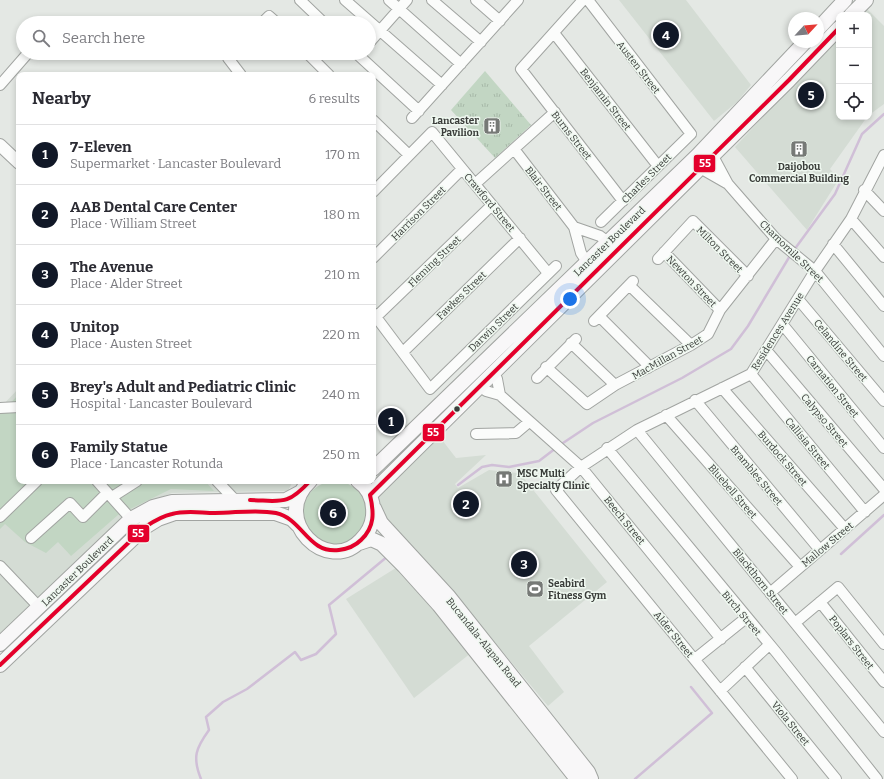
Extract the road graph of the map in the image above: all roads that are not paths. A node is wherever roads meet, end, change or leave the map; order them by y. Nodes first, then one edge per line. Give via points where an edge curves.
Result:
1 (300, 0) edge
2 (345, 0) edge
3 (389, 0) edge
4 (407, 0) edge
5 (432, 0) edge
6 (476, 0) edge
7 (518, 0) edge
8 (583, 0) edge
9 (588, 0) edge
10 (845, 0) edge
11 (866, 0) edge
12 (399, 9) junction
13 (854, 12) edge
14 (317, 16) edge
15 (363, 16) edge
16 (500, 21) junction
17 (824, 22) edge
18 (376, 27) edge
19 (380, 31) junction
20 (836, 31) edge
21 (554, 33) junction
22 (376, 35) edge
23 (481, 42) junction
24 (799, 48) edge
25 (22, 60) edge
26 (232, 60) edge
27 (314, 60) edge
28 (364, 60) edge
29 (462, 64) junction
30 (239, 72) edge
31 (326, 72) edge
32 (375, 72) edge
33 (376, 73) edge
34 (0, 85) edge
35 (442, 85) junction
36 (555, 112) junction
37 (376, 123) edge
38 (691, 134) joint
39 (0, 145) edge
40 (514, 149) junction
41 (408, 155) junction
42 (713, 156) junction
43 (16, 160) edge
44 (882, 163) edge
45 (658, 166) junction
46 (700, 168) junction
47 (462, 169) junction
48 (475, 184) junction
49 (728, 184) junction
50 (376, 187) edge
51 (864, 190) junction
52 (623, 201) junction
53 (492, 205) junction
54 (884, 212) edge
55 (851, 218) junction
56 (693, 221) joint
57 (601, 222) dead end
58 (574, 227) junction
59 (520, 238) junction
60 (776, 239) junction
61 (608, 242) junction
62 (833, 244) junction
63 (376, 255) edge
64 (884, 257) edge
65 (587, 262) junction
66 (552, 269) joint
67 (815, 271) junction
68 (748, 276) junction
69 (798, 299) junction
70 (884, 306) edge
71 (720, 310) junction
72 (376, 314) edge
73 (376, 316) edge
74 (782, 325) junction
75 (691, 346) junction
76 (766, 350) junction
77 (403, 352) junction
78 (884, 356) edge
79 (546, 367) junction
80 (648, 368) junction
81 (494, 373) junction
82 (751, 374) junction
83 (537, 378) dead end
84 (615, 385) junction
85 (480, 386) junction
86 (722, 388) junction
87 (500, 395) junction
88 (695, 400) junction
89 (884, 401) edge
90 (16, 407) edge
91 (0, 408) edge
92 (666, 415) junction
93 (529, 422) junction
94 (636, 430) junction
95 (476, 434) dead end
96 (607, 448) junction
97 (884, 448) edge
98 (579, 465) junction
99 (376, 466) edge
100 (33, 484) edge
101 (100, 484) edge
102 (131, 484) edge
103 (220, 484) edge
104 (308, 484) edge
105 (360, 484) edge
106 (884, 489) edge
107 (556, 490) joint
108 (301, 492) junction
109 (110, 495) junction
110 (884, 496) edge
111 (235, 500) junction
112 (372, 502) junction
113 (865, 512) junction
114 (0, 517) edge
115 (131, 520) junction
116 (298, 524) junction
117 (845, 529) junction
118 (31, 538) dead end
119 (359, 543) junction
120 (820, 550) junction
121 (0, 566) edge
122 (800, 567) junction
123 (770, 593) junction
124 (820, 602) junction
125 (39, 607) junction
126 (746, 618) junction
127 (795, 623) junction
128 (721, 639) junction
129 (0, 644) edge
130 (884, 644) edge
131 (769, 646) junction
132 (695, 660) junction
133 (0, 665) edge
134 (744, 667) junction
135 (884, 682) edge
136 (720, 691) junction
137 (884, 732) edge
138 (577, 779) edge
139 (591, 779) edge
140 (792, 779) edge
141 (836, 779) edge
142 (877, 779) edge

1 - 14 street
2 - 15 street
3 - 12 street
4 - 12 street
5 - 23 street
6 - 16 street
7 - 16 street
8 - 21 street
9 - 38 street, Austen Street
10 - 17 main road
11 - 13 main road
12 - 19 street
12 - 29 street
16 - 23 street
18 - 19 street
19 - 22 street
19 - 35 street
20 - 42 main road, Lancaster Boulevard
21 - 36 street, Burns Street via 521,69
21 - 45 street, Benjamin Street
23 - 29 street
24 - 61 main road, Lancaster Boulevard via 698,155
25 - 34 street
26 - 30 street
27 - 31 street
28 - 32 street
29 - 35 street
33 - 35 street via 416,115
36 - 40 street
36 - 52 street, Burns Street
37 - 41 street
38 - 45 street, Charles Street
39 - 43 street
40 - 48 street
40 - 58 street, Blair Street
41 - 47 street, Crawford Street via 432,132
41 - 50 street
42 - 46 main road, Lancaster Boulevard
42 - 49 street, Chamomile Street
44 - 51 street, Residences Avenue
45 - 52 street, Charles Street
46 - 49 street, Chamomile Street
46 - 81 main road, Lancaster Boulevard
47 - 48 street, Crawford Street
47 - 63 street, Harrison Street
48 - 53 street, Crawford Street
49 - 60 street, Chamomile Street
51 - 54 street
51 - 55 street, Residences Avenue
52 - 57 street, Charles Street
53 - 59 street, Crawford Street
53 - 72 street, Fleming Street
55 - 62 street, Residences Avenue
55 - 64 street
56 - 68 street, Milton Street
56 - 71 street, Newton Street via 661,256
58 - 61 street via 600,236
58 - 65 street, Blair Street via 581,253
59 - 66 street, Crawford Street
59 - 77 street, Fawkes Street
60 - 67 street, Chamomile Street
60 - 68 street, MacMillan Street
61 - 65 main road, Lancaster Boulevard
62 - 67 street, Residences Avenue
62 - 70 street
65 - 99 main road, Lancaster Boulevard
66 - 77 street, Darwin Street via 430,389
67 - 69 street, Residences Avenue
67 - 78 street, Chamomile Street
68 - 71 street, MacMillan Street
69 - 74 street, Residences Avenue
69 - 89 street, Celandine Street
71 - 75 street, MacMillan Street via 708,334
73 - 77 street
74 - 76 street, Residences Avenue
74 - 97 street, Carnation Street
75 - 80 street, MacMillan Street
75 - 80 street via 632,282 596,318 646,363
76 - 82 street, Residences Avenue
76 - 106 street, Calypso Street
79 - 83 street
79 - 84 street, MacMillan Street via 588,404
79 - 84 street via 573,341
80 - 84 street, MacMillan Street
81 - 85 main road, Lancaster Boulevard
81 - 87 street
82 - 86 street, Residences Avenue
82 - 113 street, Callisia Street
85 - 87 street, Beech Street via 486,391
85 - 112 main road, Lancaster Boulevard
86 - 88 street, Residences Avenue
86 - 117 street, Burdock Street
87 - 93 street, Beech Street
88 - 92 street, Residences Avenue
88 - 120 street, Brambles Street
90 - 91 street
92 - 94 street, Residences Avenue
92 - 122 street, Bluebell Street
93 - 95 street via 516,433
93 - 98 street, Beech Street
94 - 96 street, Residences Avenue
94 - 123 street, Blackthorn Street
96 - 98 street, Residences Avenue
96 - 126 street, Birch Street
98 - 107 street, Residences Avenue
98 - 128 street, Beech Street
100 - 114 street
101 - 109 street
102 - 109 street
103 - 111 street
104 - 108 main road
105 - 112 main road, Bucandala-Alapan Road
107 - 132 street, Alder Street
108 - 111 main road, Lancaster Boulevard via 286,500
108 - 116 main road via 296,508
109 - 115 street
109 - 118 street via 83,517 70,503
110 - 113 street, Mallow Street
111 - 115 main road, Lancaster Boulevard via 172,502 153,507
112 - 119 main road via 373,521 368,533
112 - 139 main road, Bucandala-Alapan Road via 381,523 449,597
113 - 117 street, Mallow Street
115 - 125 main road, Lancaster Boulevard
116 - 119 main road via 306,538 319,548 339,551
116 - 133 main road, Lancaster Boulevard via 275,513 175,513 158,519 145,527
117 - 120 street, Mallow Street
119 - 138 main road, Bucandala-Alapan Road via 370,539 387,548 439,604
120 - 122 street, Mallow Street
121 - 125 street
122 - 123 street, Mallow Street
123 - 127 street, Blackthorn Street
124 - 127 street
124 - 130 street via 838,587
124 - 135 street, Poplars Street
125 - 129 main road, Lancaster Boulevard
126 - 128 street
126 - 131 street, Birch Street
127 - 137 street, Blackthorn Street
128 - 132 street
131 - 134 street
131 - 142 street, Birch Street
132 - 136 street, Alder Street
134 - 136 street
134 - 141 street, Viola Street
136 - 140 street, Alder Street

